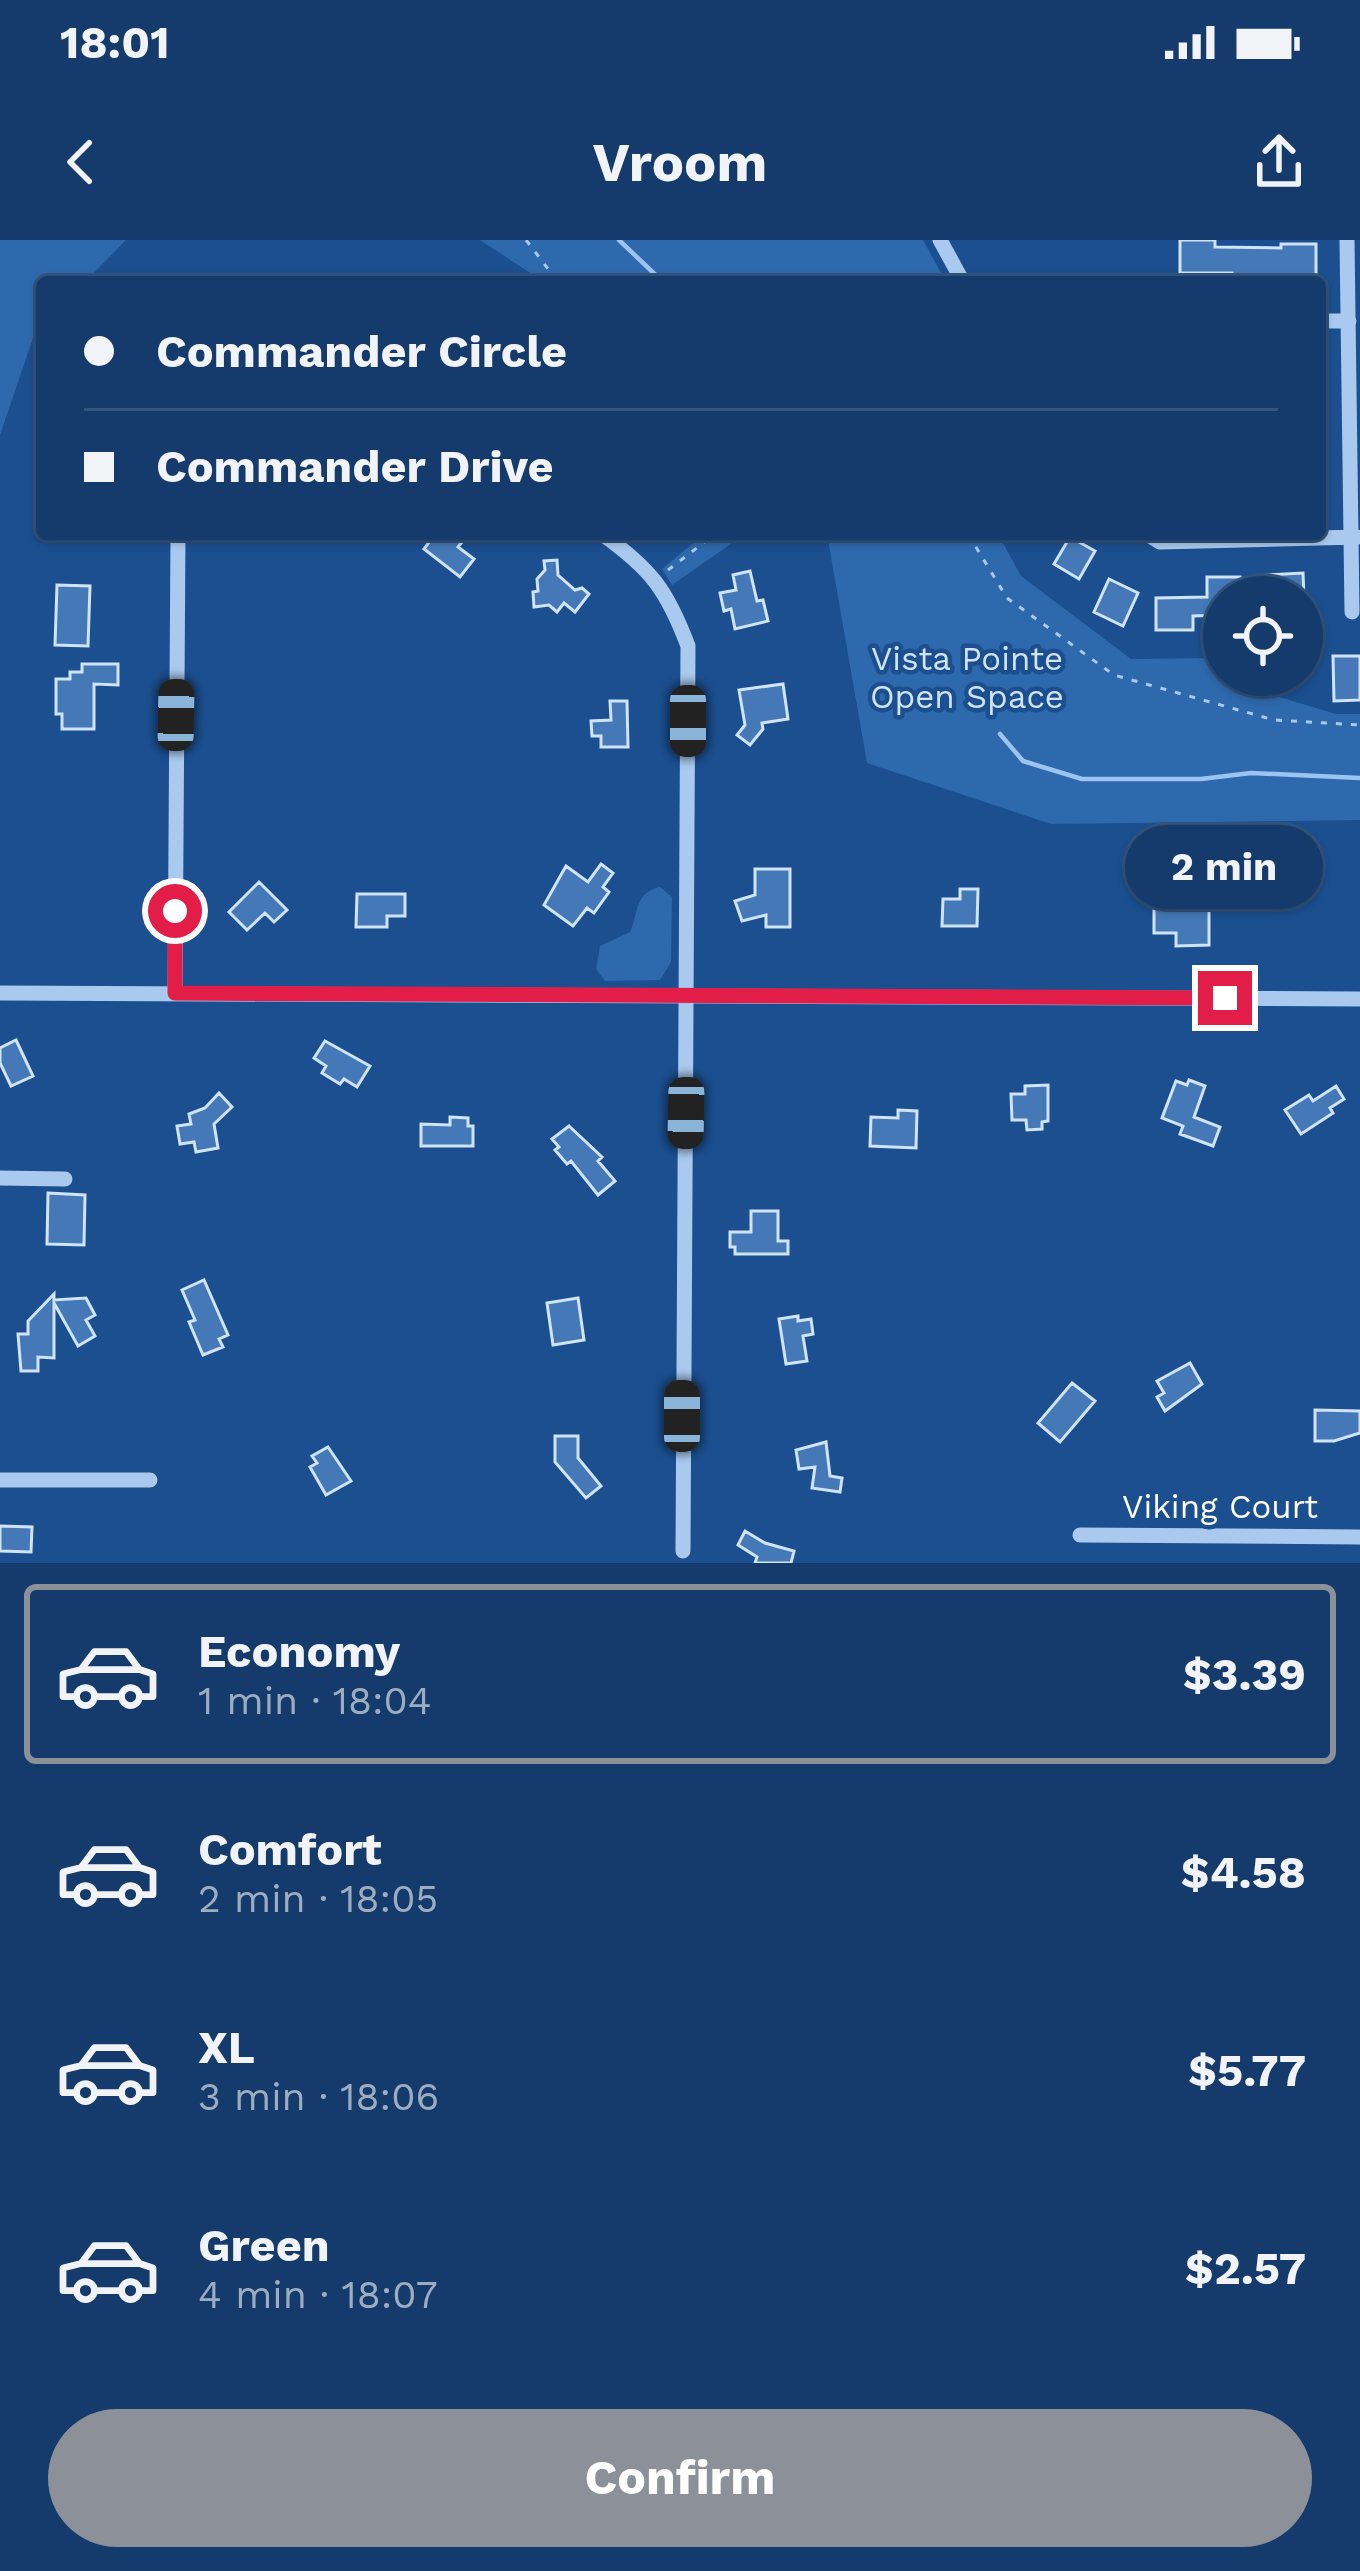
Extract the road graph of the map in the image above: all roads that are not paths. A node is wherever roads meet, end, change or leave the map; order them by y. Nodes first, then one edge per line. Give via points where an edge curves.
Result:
1 (940, 240) edge
2 (1347, 240) edge
3 (961, 276) edge
4 (1326, 321) edge
5 (1349, 321) junction
6 (1356, 537) edge
7 (1326, 538) edge
8 (178, 540) edge
9 (610, 540) edge
10 (1157, 540) edge
11 (1238, 540) edge
12 (1352, 612) dead end
13 (0, 993) edge
14 (175, 993) junction
15 (687, 995) junction
16 (1360, 999) edge
17 (0, 1178) edge
18 (65, 1179) dead end
19 (0, 1480) edge
20 (150, 1480) dead end
21 (1080, 1535) dead end
22 (1360, 1537) edge
23 (682, 1551) dead end

1 - 3 street
2 - 5 street
4 - 5 street
5 - 6 street
6 - 7 street
6 - 12 street
8 - 14 street
9 - 15 street via 657,578 688,646
10 - 11 street
13 - 14 street
14 - 15 street
15 - 16 street
15 - 23 street
17 - 18 street
19 - 20 street
21 - 22 street, Viking Court

